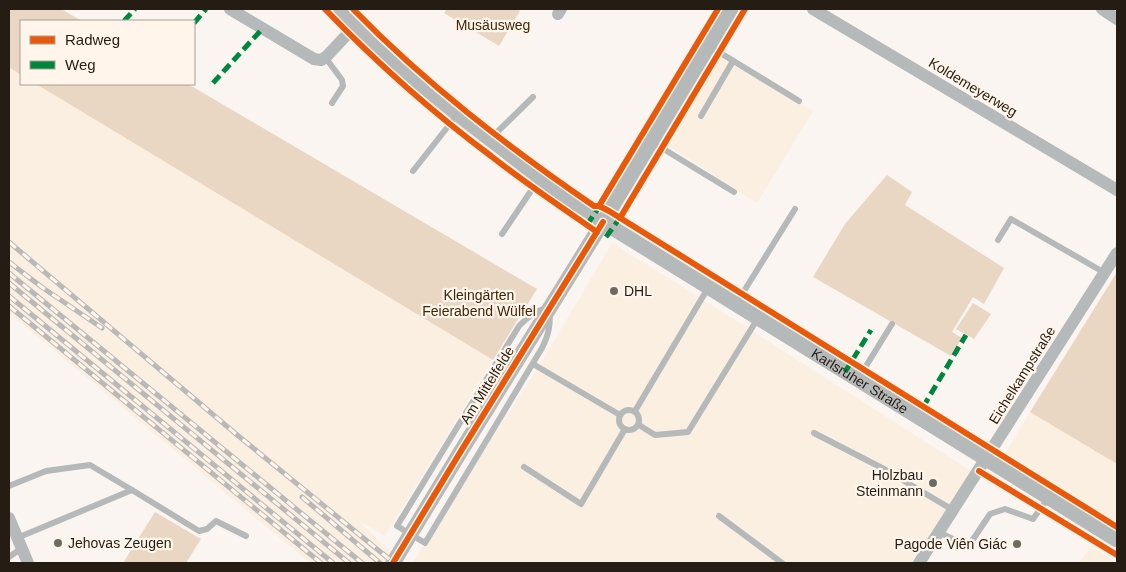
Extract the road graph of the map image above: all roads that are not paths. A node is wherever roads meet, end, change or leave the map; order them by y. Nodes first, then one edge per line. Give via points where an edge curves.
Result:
1 (230, 9) edge
2 (731, 9) edge
3 (813, 9) edge
4 (1102, 9) edge
5 (349, 15) edge
6 (1117, 19) edge
7 (708, 46) junction
8 (325, 57) junction
9 (734, 61) junction
10 (533, 97) dead end
11 (799, 101) dead end
12 (332, 103) dead end
13 (457, 115) junction
14 (701, 116) dead end
15 (489, 140) junction
16 (651, 141) junction
17 (413, 171) dead end
18 (539, 179) junction
19 (1117, 190) edge
20 (734, 192) dead end
21 (795, 209) dead end
22 (603, 222) junction
23 (502, 234) dead end
24 (998, 240) dead end
25 (1117, 253) edge
26 (1105, 273) junction
27 (709, 287) junction
28 (736, 304) junction
29 (549, 308) junction
30 (758, 318) junction
31 (892, 324) dead end
32 (533, 364) junction
33 (858, 380) junction
34 (635, 411) junction
35 (620, 415) junction
36 (638, 424) junction
37 (625, 429) junction
38 (814, 433) dead end
39 (986, 460) junction
40 (524, 467) dead end
41 (9, 486) edge
42 (132, 490) junction
43 (1048, 498) junction
44 (953, 510) junction
45 (719, 516) dead end
46 (9, 518) edge
47 (939, 532) junction
48 (246, 536) dead end
49 (1117, 540) edge
50 (20, 543) junction
51 (9, 557) edge
52 (28, 563) edge
53 (393, 563) edge
54 (782, 563) edge
55 (919, 563) edge

1 - 8 street via 314,59
2 - 7 street, Am Mittelfelde
3 - 19 street, Koldemeyerweg
4 - 6 street
5 - 8 street
5 - 13 street via 398,66
7 - 9 lane
7 - 16 street, Am Mittelfelde
8 - 12 lane via 343,86
9 - 11 lane
9 - 14 lane
10 - 15 lane
13 - 15 street
13 - 17 lane
15 - 18 street
16 - 20 lane
16 - 22 street, Am Mittelfelde
18 - 22 street
18 - 23 lane
21 - 28 lane
22 - 27 street, Karlsruher Straße
22 - 29 street, Am Mittelfelde
24 - 26 lane via 1011,219
25 - 26 street, Eichelkampstraße
26 - 39 street, Eichelkampstraße
27 - 28 street, Karlsruher Straße
27 - 34 lane
28 - 30 street, Karlsruher Straße
29 - 32 lane, Am Mittelfelde via 549,333
29 - 32 lane, Am Mittelfelde via 538,309 519,326 397,526 425,543
29 - 53 street, Am Mittelfelde
30 - 33 street, Karlsruher Straße
30 - 36 lane via 688,432 655,435
31 - 33 lane
32 - 35 lane
33 - 39 street, Karlsruher Straße
34 - 35 lane via 628,409
34 - 36 lane via 639,416
35 - 37 lane via 620,425
36 - 37 lane via 634,429
37 - 40 lane via 581,504
38 - 44 lane
39 - 43 street, Karlsruher Straße
39 - 44 street, Eichelkampstraße
41 - 42 lane via 46,471 90,465
42 - 48 lane via 199,531 216,521
42 - 50 lane
43 - 47 lane via 1033,520 1005,509 990,514 968,547
43 - 49 street, Karlsruher Straße
44 - 47 street, Eichelkampstraße
45 - 54 lane
46 - 50 street
47 - 55 street, Eichelkampstraße
50 - 51 lane
50 - 52 street

